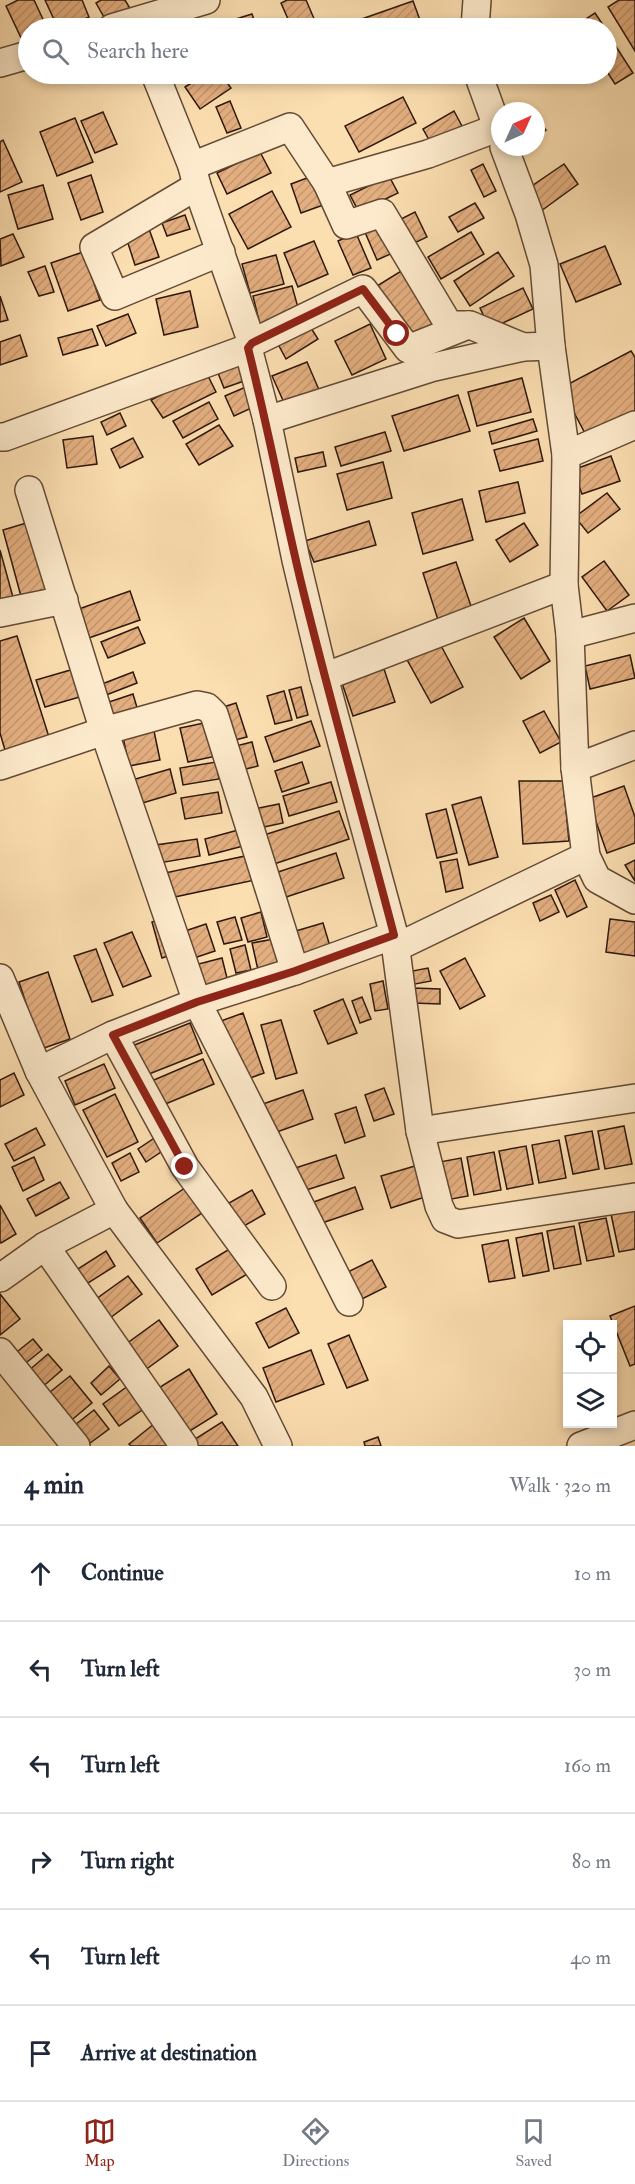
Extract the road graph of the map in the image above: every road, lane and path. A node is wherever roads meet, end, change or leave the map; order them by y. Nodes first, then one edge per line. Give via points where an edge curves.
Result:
1 (152, 0) edge
2 (206, 0) edge
3 (477, 0) edge
4 (133, 18) edge
5 (152, 18) edge
6 (476, 18) edge
7 (18, 58) edge
8 (0, 63) edge
9 (159, 84) edge
10 (481, 84) edge
11 (491, 111) edge
12 (491, 139) edge
13 (507, 156) edge
14 (194, 176) junction
15 (327, 183) junction
16 (221, 252) junction
17 (470, 325) junction
18 (250, 345) junction
19 (551, 346) junction
20 (523, 347) junction
21 (267, 420) junction
22 (635, 425) edge
23 (0, 437) edge
24 (566, 455) junction
25 (29, 490) dead end
26 (564, 585) junction
27 (64, 600) junction
28 (0, 613) edge
29 (635, 618) edge
30 (570, 635) junction
31 (324, 677) junction
32 (104, 731) junction
33 (635, 745) edge
34 (2, 761) edge
35 (575, 768) junction
36 (586, 856) junction
37 (635, 900) edge
38 (394, 941) junction
39 (295, 971) junction
40 (0, 978) edge
41 (197, 1002) junction
42 (113, 1035) junction
43 (39, 1071) junction
44 (635, 1098) edge
45 (420, 1131) junction
46 (635, 1197) edge
47 (114, 1210) junction
48 (45, 1246) junction
49 (0, 1278) edge
50 (272, 1286) dead end
51 (349, 1302) dead end
52 (0, 1352) edge
53 (635, 1425) edge
54 (76, 1446) edge
55 (184, 1446) edge
56 (278, 1446) edge
57 (581, 1446) edge

1 - 4 street via 141,5
2 - 5 street
3 - 6 street
7 - 8 street
9 - 14 street
10 - 11 street
12 - 15 street
13 - 19 street via 544,265
14 - 15 street via 290,127
14 - 16 street
14 - 16 street via 94,247 114,296
15 - 17 street via 346,225 382,213 449,324
16 - 18 street
17 - 18 street via 408,349 363,289
17 - 20 street
18 - 21 street
18 - 23 street
19 - 20 street
19 - 24 street
20 - 21 street via 434,367
21 - 31 street
22 - 24 street
24 - 26 street
25 - 27 street
26 - 30 street
26 - 31 street
27 - 28 street
27 - 32 street
29 - 30 street
30 - 35 street
31 - 38 street
32 - 34 street
32 - 39 street via 197,705 214,714
32 - 41 street
33 - 35 street
35 - 36 street
36 - 37 street via 597,879
36 - 38 street
38 - 39 street
38 - 45 street
39 - 41 street
40 - 43 street
41 - 42 street
41 - 51 street
42 - 43 street
42 - 50 street via 185,1167
43 - 47 street
44 - 45 street
45 - 46 street via 439,1206 445,1219 458,1224
47 - 48 street
47 - 56 street via 254,1396
48 - 49 street
48 - 55 street
52 - 54 street
53 - 57 street

